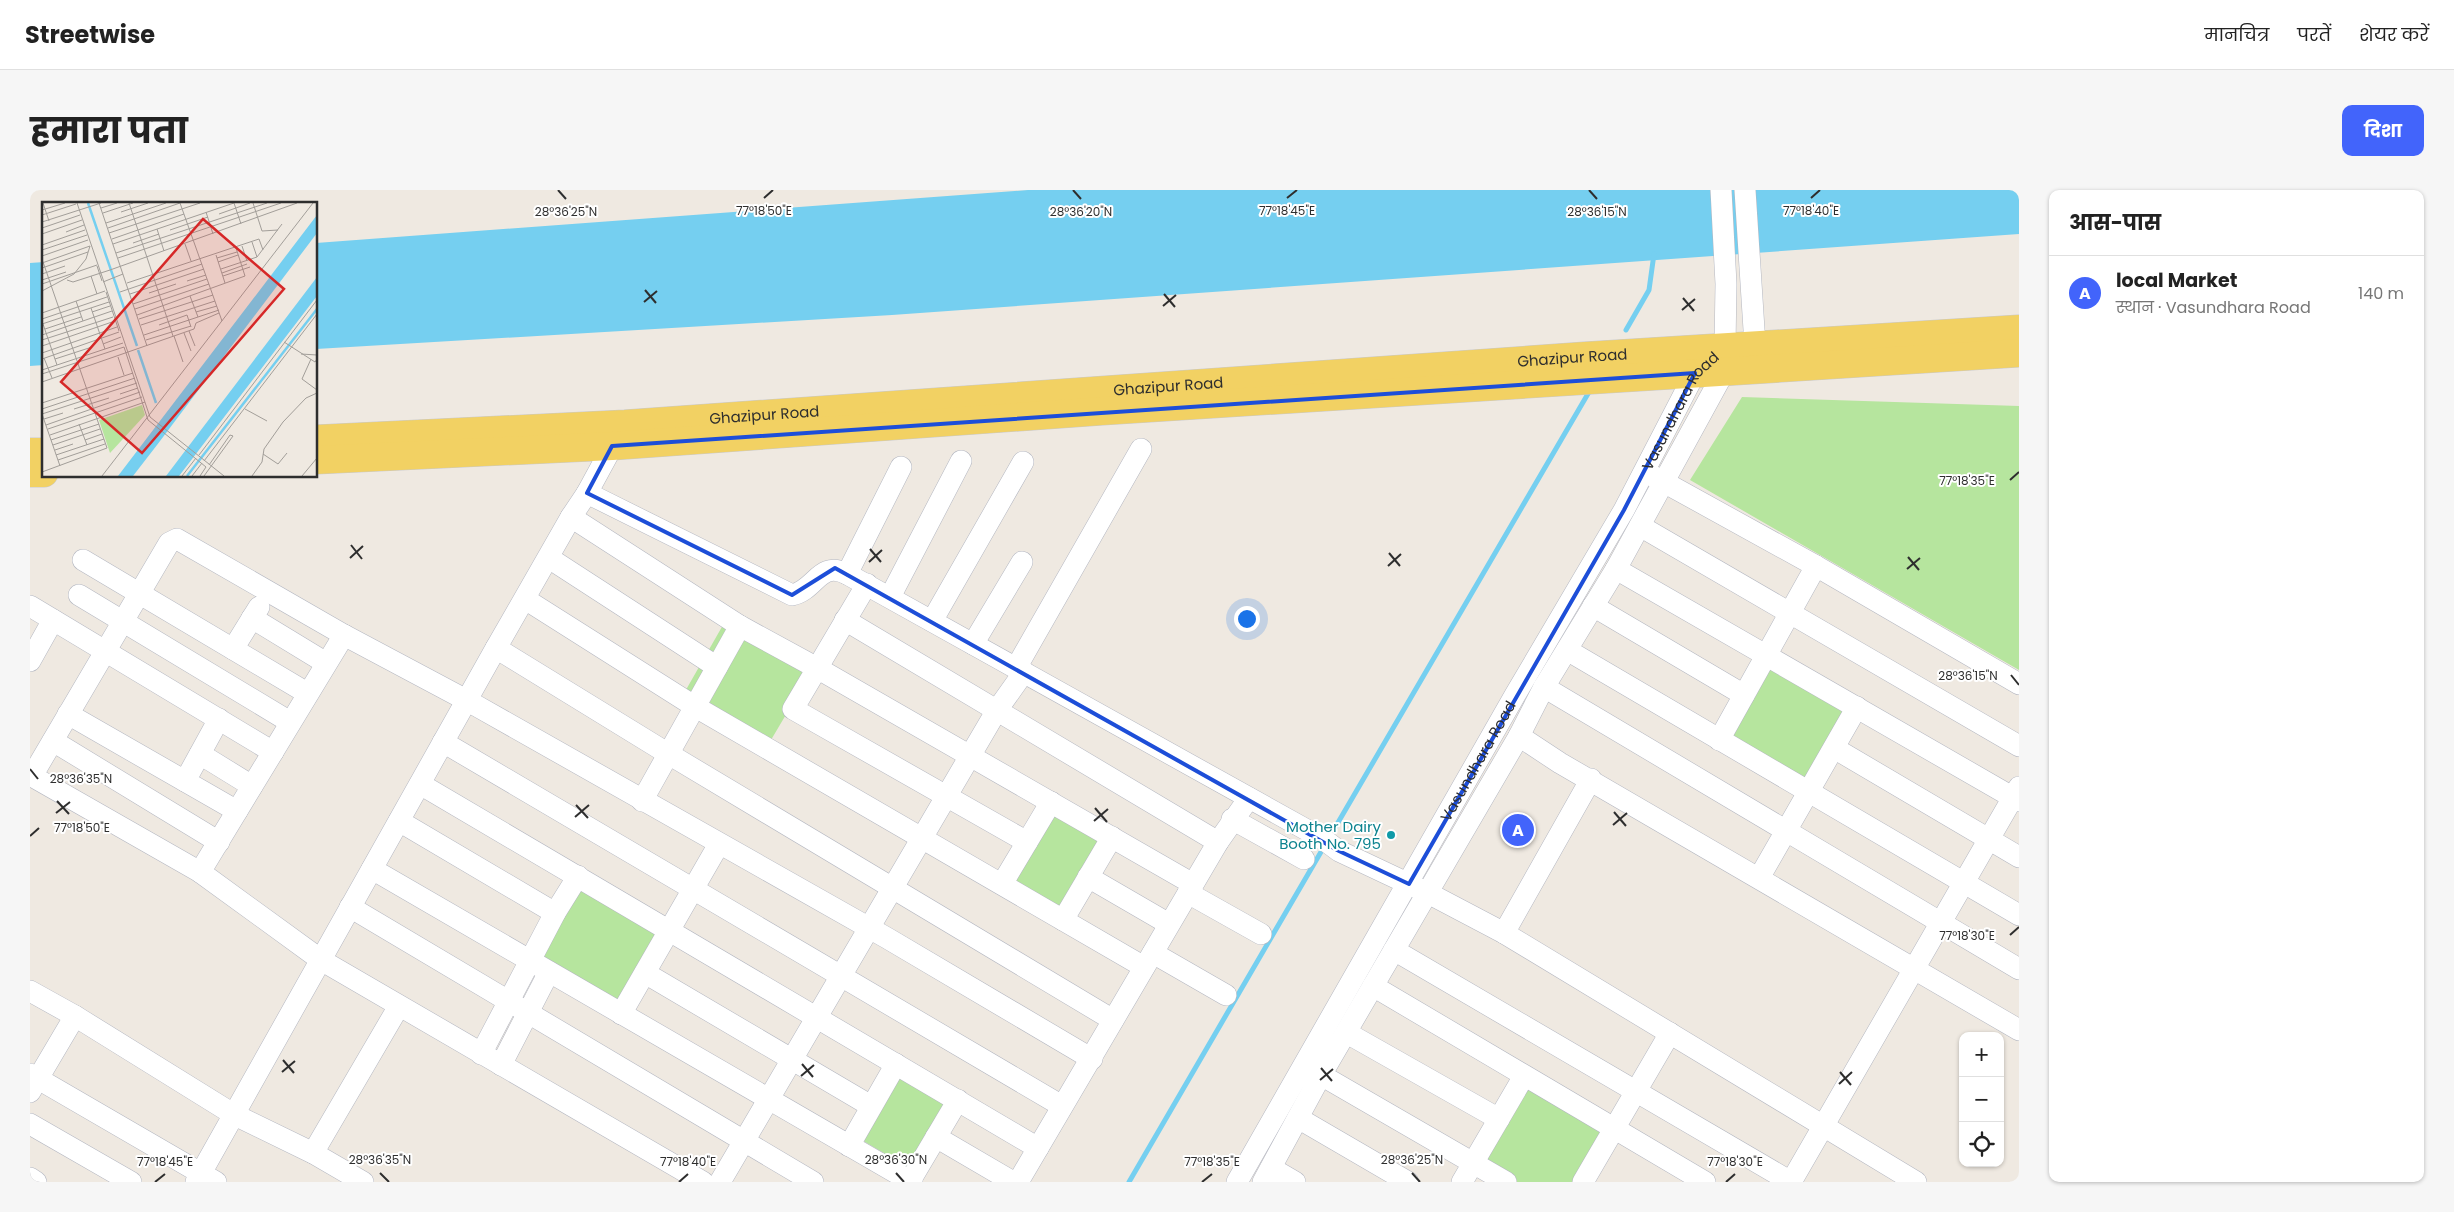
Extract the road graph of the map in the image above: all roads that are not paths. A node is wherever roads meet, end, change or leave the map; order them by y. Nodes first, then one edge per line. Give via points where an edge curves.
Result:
1 (1721, 190) edge
2 (1745, 190) edge
3 (2019, 329) edge
4 (1755, 344) junction
5 (2019, 352) edge
6 (1725, 358) junction
7 (1695, 373) junction
8 (618, 435) junction
9 (318, 438) edge
10 (1141, 449) dead end
11 (318, 460) edge
12 (961, 461) dead end
13 (1023, 462) dead end
14 (901, 467) dead end
15 (1644, 471) junction
16 (1664, 482) junction
17 (588, 493) junction
18 (571, 517) junction
19 (1640, 526) junction
20 (549, 558) junction
21 (83, 560) dead end
22 (1022, 562) dead end
23 (1816, 566) junction
24 (1616, 569) junction
25 (847, 574) junction
26 (867, 584) junction
27 (268, 592) junction
28 (139, 593) junction
29 (79, 595) dead end
30 (890, 598) junction
31 (525, 599) junction
32 (30, 606) edge
33 (1593, 606) junction
34 (1790, 612) junction
35 (252, 618) junction
36 (53, 620) junction
37 (845, 620) junction
38 (122, 621) junction
39 (932, 621) junction
40 (740, 626) junction
41 (344, 636) junction
42 (973, 644) junction
43 (496, 648) junction
44 (233, 649) junction
45 (1567, 650) junction
46 (105, 651) junction
47 (1767, 654) junction
48 (30, 661) edge
49 (326, 663) junction
50 (717, 667) junction
51 (817, 668) junction
52 (1020, 670) junction
53 (2019, 684) edge
54 (1544, 686) junction
55 (307, 693) junction
56 (1744, 695) junction
57 (468, 701) junction
58 (694, 706) junction
59 (1857, 707) junction
60 (997, 710) junction
61 (68, 714) junction
62 (219, 720) junction
63 (290, 722) junction
64 (1519, 736) junction
65 (1719, 740) junction
66 (53, 741) junction
67 (443, 742) junction
68 (2019, 746) edge
69 (1834, 748) junction
70 (272, 752) junction
71 (667, 753) junction
72 (200, 754) junction
73 (970, 756) junction
74 (31, 775) edge
75 (1591, 779) junction
76 (185, 781) junction
77 (420, 784) junction
78 (252, 786) junction
79 (1809, 792) junction
80 (2017, 795) edge
81 (946, 796) junction
82 (1249, 798) junction
83 (642, 801) junction
84 (1051, 802) junction
85 (237, 811) junction
86 (1232, 819) junction
87 (399, 821) junction
88 (1786, 832) junction
89 (922, 837) junction
90 (1112, 837) junction
91 (1990, 840) junction
92 (219, 842) junction
93 (1027, 842) junction
94 (1218, 842) junction
95 (720, 844) junction
96 (2019, 857) edge
97 (1304, 859) dead end
98 (372, 869) junction
99 (200, 872) junction
100 (578, 876) junction
101 (1088, 877) junction
102 (1760, 878) junction
103 (1964, 883) junction
104 (1002, 884) junction
105 (892, 887) junction
106 (1190, 888) junction
107 (1419, 888) junction
108 (694, 889) junction
109 (350, 908) junction
110 (555, 913) junction
111 (2019, 915) edge
112 (1063, 920) junction
113 (1941, 923) junction
114 (1170, 924) junction
115 (868, 928) junction
116 (670, 931) junction
117 (1504, 933) junction
118 (1261, 934) dead end
119 (1394, 950) junction
120 (321, 960) junction
121 (1148, 960) junction
122 (530, 962) junction
123 (1914, 969) junction
124 (2019, 969) edge
125 (549, 972) junction
126 (645, 973) junction
127 (840, 976) junction
128 (1373, 986) junction
129 (30, 991) edge
130 (1226, 995) dead end
131 (509, 1001) junction
132 (399, 1006) junction
133 (528, 1013) junction
134 (621, 1014) junction
135 (76, 1016) junction
136 (816, 1017) junction
137 (1113, 1020) junction
138 (2019, 1030) edge
139 (1347, 1033) junction
140 (1670, 1033) junction
141 (481, 1054) junction
142 (791, 1059) junction
143 (1092, 1059) junction
144 (896, 1064) junction
145 (501, 1065) junction
146 (1321, 1075) junction
147 (1524, 1076) junction
148 (33, 1081) edge
149 (1636, 1093) junction
150 (768, 1099) junction
151 (958, 1100) junction
152 (871, 1106) junction
153 (1062, 1106) junction
154 (233, 1114) junction
155 (1298, 1118) junction
156 (1499, 1119) junction
157 (30, 1124) edge
158 (1824, 1126) junction
159 (1614, 1128) junction
160 (936, 1137) junction
161 (744, 1142) junction
162 (849, 1146) junction
163 (1038, 1148) junction
164 (313, 1153) junction
165 (1473, 1162) junction
166 (1267, 1175) edge
167 (30, 1178) edge
168 (204, 1179) edge
169 (1592, 1179) edge
170 (911, 1181) edge
171 (36, 1182) edge
172 (131, 1182) edge
173 (363, 1182) edge
174 (703, 1182) edge
175 (720, 1182) edge
176 (813, 1182) edge
177 (1013, 1182) edge
178 (1018, 1182) edge
179 (1237, 1182) edge
180 (1295, 1182) edge
181 (1408, 1182) edge
182 (1462, 1182) edge
183 (1506, 1182) edge
184 (1705, 1182) edge
185 (1791, 1182) edge
186 (1916, 1182) edge

1 - 6 street via 1726,284
2 - 4 street
3 - 4 main road, Ghazipur Road
4 - 6 main road, Ghazipur Road
5 - 6 main road, Ghazipur Road
6 - 7 main road, Ghazipur Road
6 - 8 main road, Ghazipur Road
6 - 16 street, Vasundhara Road
7 - 8 main road, Ghazipur Road
7 - 15 street, Vasundhara Road
8 - 9 main road, Ghazipur Road
8 - 11 main road, Ghazipur Road
8 - 17 street
10 - 52 street
12 - 30 street
13 - 39 street
14 - 25 street
15 - 16 street
15 - 107 street, Vasundhara Road via 1515,695
16 - 19 street, Vasundhara Road
16 - 23 street
17 - 18 street
17 - 25 street via 792,595 829,570 837,569
18 - 20 street
18 - 40 street
19 - 24 street, Vasundhara Road
19 - 34 street
20 - 31 street
20 - 50 street
21 - 28 street
22 - 42 street
23 - 34 street
23 - 53 street
24 - 33 street, Vasundhara Road
24 - 47 street
25 - 26 street
26 - 30 street
26 - 37 street
27 - 28 street via 177,539 169,543
27 - 35 street
27 - 41 street
28 - 38 street
28 - 44 street
29 - 38 street
30 - 39 street
31 - 43 street
31 - 58 street
32 - 36 street
33 - 45 street, Vasundhara Road
33 - 56 street
34 - 47 street
34 - 68 street
35 - 44 street
35 - 49 street
36 - 46 street
36 - 48 street
37 - 51 street
37 - 60 street
38 - 46 street
38 - 63 street
39 - 42 street
40 - 50 street
40 - 51 street
41 - 49 street
41 - 57 street
42 - 52 street
43 - 57 street
43 - 71 street
44 - 55 street
45 - 54 street, Vasundhara Road
45 - 65 street
46 - 61 street
46 - 62 street
47 - 56 street
47 - 59 street
49 - 55 street
50 - 58 street
51 - 73 street
51 - 81 street via 793,709
52 - 60 street
52 - 82 street
54 - 64 street, Vasundhara Road
54 - 88 street
55 - 63 street
56 - 65 street
57 - 67 street
57 - 83 street
58 - 71 street
58 - 89 street
59 - 69 street
59 - 80 street
60 - 73 street
60 - 94 street
61 - 66 street
61 - 76 street
62 - 70 street
62 - 72 street
63 - 70 street
64 - 75 street
64 - 107 street, Vasundhara Road
65 - 79 street
66 - 74 street
66 - 92 street
67 - 77 street
67 - 108 street
69 - 79 street
69 - 91 street
70 - 78 street
71 - 83 street
71 - 105 street
72 - 76 street
72 - 78 street
73 - 81 street
73 - 84 street
74 - 99 street
75 - 102 street
75 - 117 street
76 - 85 street
77 - 87 street
77 - 100 street
78 - 85 street
79 - 88 street
79 - 103 street
80 - 91 street
81 - 89 street
81 - 93 street
82 - 86 street
82 - 107 street via 1331,845
83 - 95 street
84 - 90 street
84 - 93 street
85 - 92 street
86 - 94 street
86 - 97 street
87 - 98 street
87 - 110 street
88 - 102 street
88 - 113 street
89 - 104 street
89 - 105 street
90 - 101 street
90 - 106 street
91 - 96 street
91 - 103 street
92 - 99 street
93 - 104 street
94 - 106 street
95 - 108 street
95 - 115 street
98 - 109 street
98 - 122 street
99 - 120 street
100 - 110 street
100 - 116 street
101 - 112 street
101 - 114 street
102 - 123 street
103 - 111 street
103 - 113 street
104 - 112 street
105 - 115 street
105 - 137 street
106 - 114 street
106 - 118 street
107 - 117 street
107 - 119 street, Vasundhara Road
107 - 179 street, Vasundhara Road
108 - 116 street
108 - 127 street
109 - 120 street
109 - 131 street
110 - 122 street
112 - 121 street
113 - 123 street
113 - 124 street
114 - 121 street
115 - 127 street
115 - 143 street
116 - 126 street
116 - 136 street
117 - 140 street
119 - 128 street, Vasundhara Road
119 - 149 street
120 - 132 street
120 - 154 street
121 - 130 street
121 - 137 street
122 - 125 street
122 - 131 street
123 - 138 street
123 - 158 street
125 - 133 street
125 - 134 street
126 - 134 street
126 - 142 street
127 - 136 street
127 - 153 street
128 - 139 street, Vasundhara Road
128 - 147 street
129 - 135 street
131 - 133 street
131 - 141 street
132 - 141 street
132 - 164 street
133 - 145 street
133 - 161 street
134 - 150 street
135 - 148 street
135 - 154 street
136 - 142 street
136 - 144 street
137 - 143 street
139 - 146 street, Vasundhara Road
139 - 156 street
140 - 149 street
140 - 158 street
141 - 145 street
142 - 150 street
142 - 152 street
143 - 153 street
144 - 151 street
144 - 152 street
145 - 174 street
146 - 155 street, Vasundhara Road
146 - 165 street
147 - 156 street
147 - 159 street
148 - 168 street
149 - 159 street
149 - 185 street
150 - 161 street
150 - 162 street
151 - 160 street
151 - 163 street
152 - 162 street
153 - 163 street
154 - 164 street
154 - 168 street
155 - 166 street, Vasundhara Road
155 - 181 street
156 - 165 street
157 - 172 street
158 - 185 street
158 - 186 street
159 - 169 street
159 - 184 street
160 - 170 street
160 - 177 street
161 - 175 street
161 - 176 street
162 - 170 street
163 - 178 street
164 - 173 street
165 - 182 street
165 - 183 street
166 - 180 street
167 - 171 street

